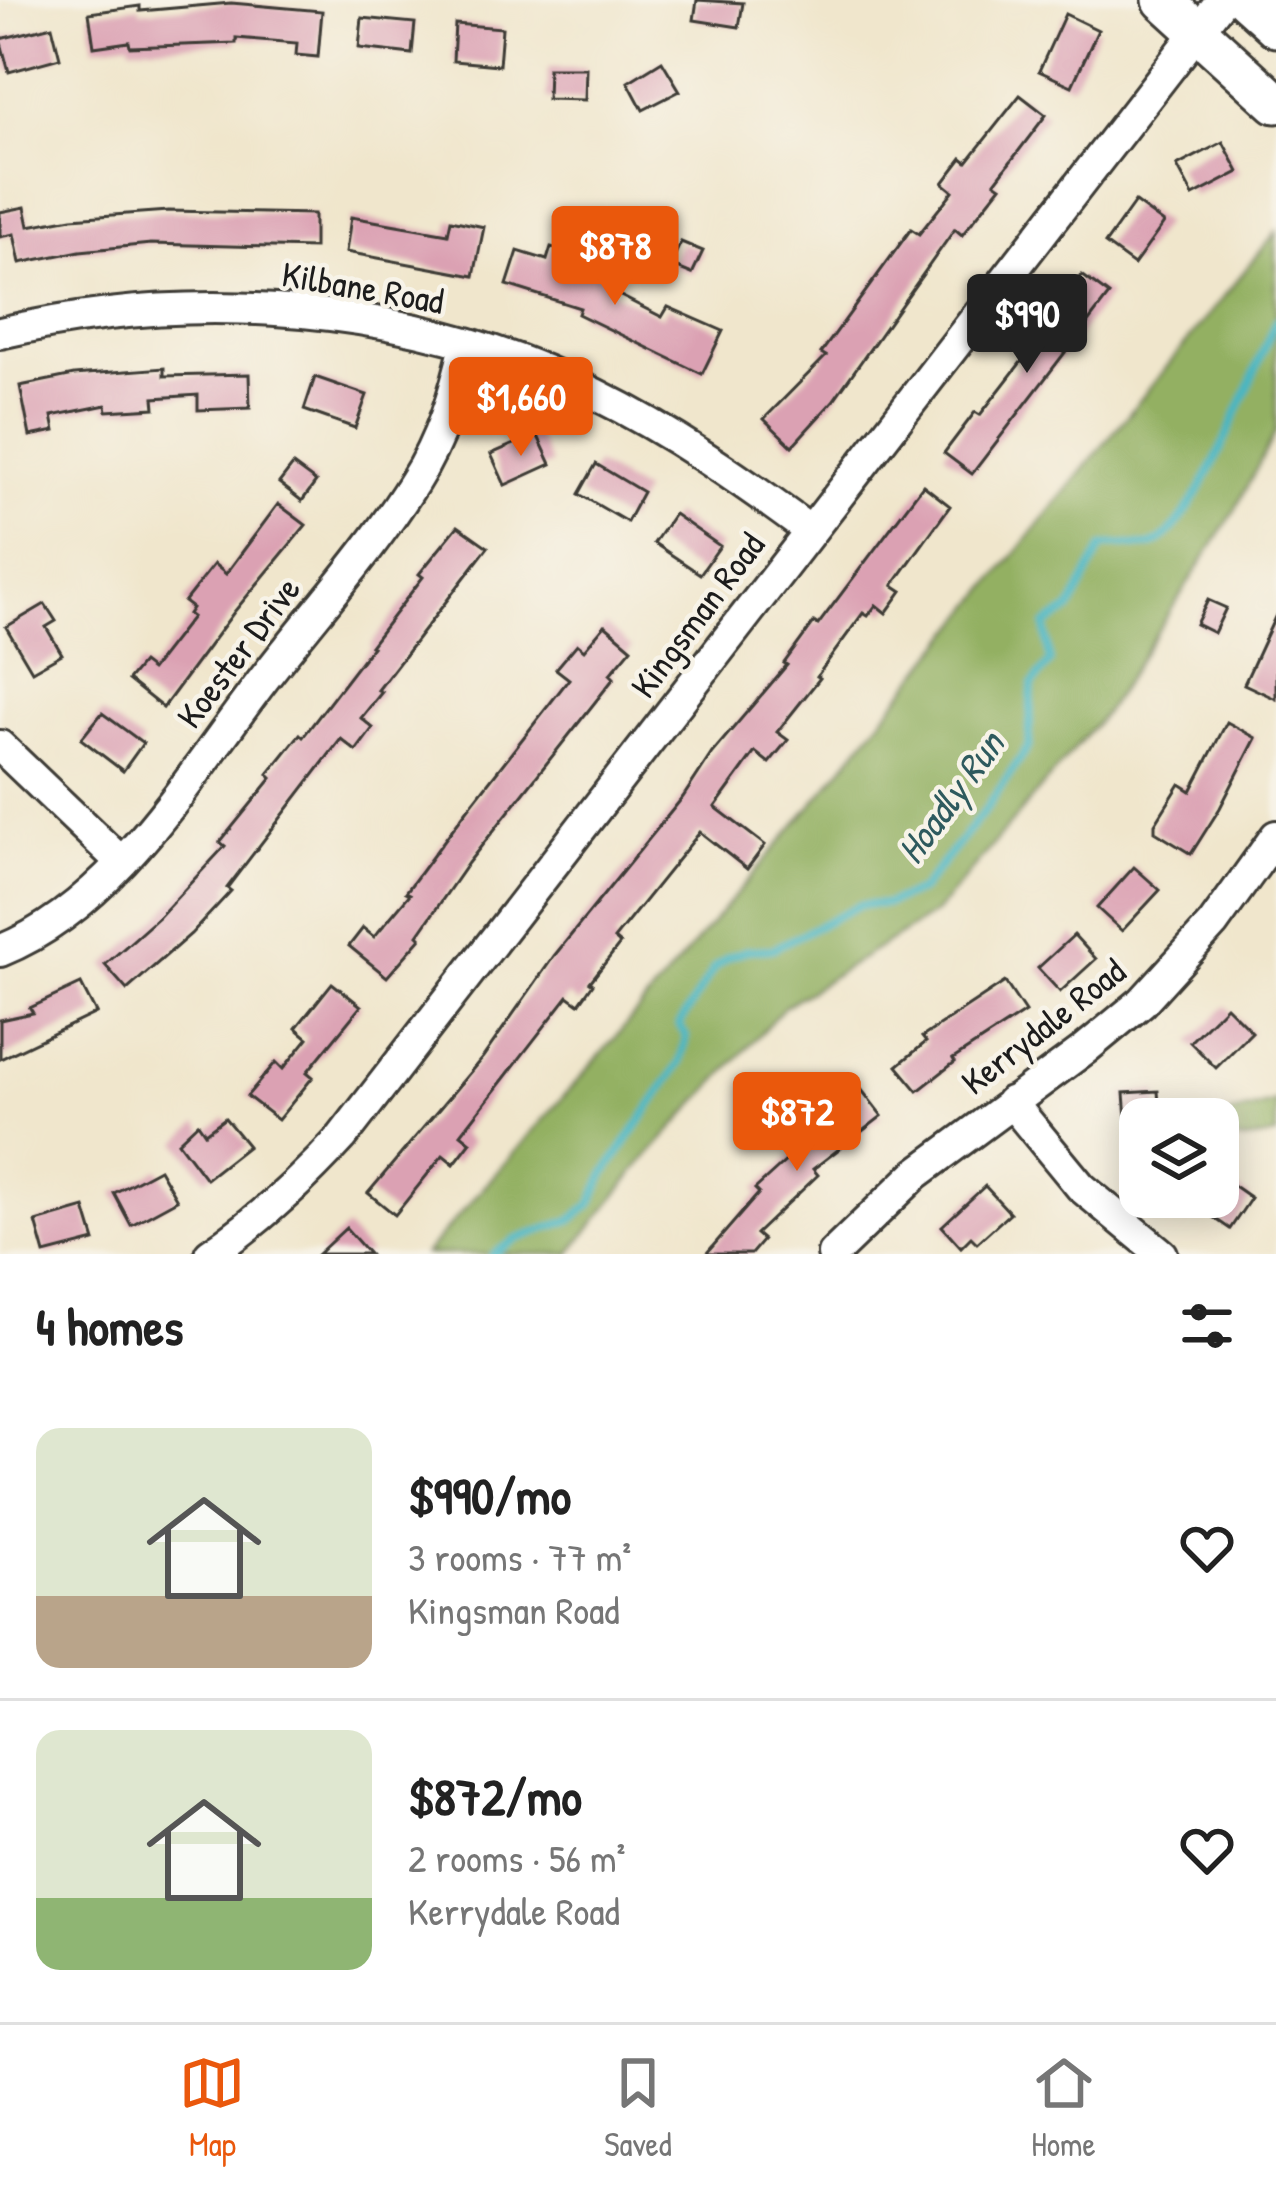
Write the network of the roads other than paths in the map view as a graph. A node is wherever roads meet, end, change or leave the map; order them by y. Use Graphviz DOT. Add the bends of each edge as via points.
graph roads {
  1 [pos="1163,0"];
  2 [pos="1222,0"];
  3 [pos="1246,0"];
  4 [pos="1276,27"];
  5 [pos="1197,31"];
  6 [pos="1276,103"];
  7 [pos="0,333"];
  8 [pos="466,345"];
  9 [pos="810,530"];
  10 [pos="0,746"];
  11 [pos="1276,836"];
  12 [pos="121,862"];
  13 [pos="0,951"];
  14 [pos="1011,1102"];
  15 [pos="210,1254"];
  16 [pos="833,1254"];
  17 [pos="1162,1254"];
  1 -- 5 [label="main road"];
  2 -- 5 [label="street, Kingsman Road"];
  3 -- 4 [label="main road"];
  5 -- 6 [label="main road"];
  5 -- 9 [label="street, Kingsman Road"];
  7 -- 8 [label="street, Kilbane Road" via="93,314 240,308"];
  8 -- 9 [label="street, Kilbane Road" via="591,391"];
  8 -- 12 [label="street, Koester Drive" via="415,482"];
  9 -- 15 [label="street, Kingsman Road" via="341,1138 303,1180"];
  10 -- 12 [label="street"];
  11 -- 14 [label="street, Kerrydale Road" via="1164,980"];
  12 -- 13 [label="street, Koester Drive" via="46,928"];
  14 -- 16 [label="street, Kerrydale Road" via="916,1174"];
  14 -- 17 [label="street" via="1081,1187"];
}
